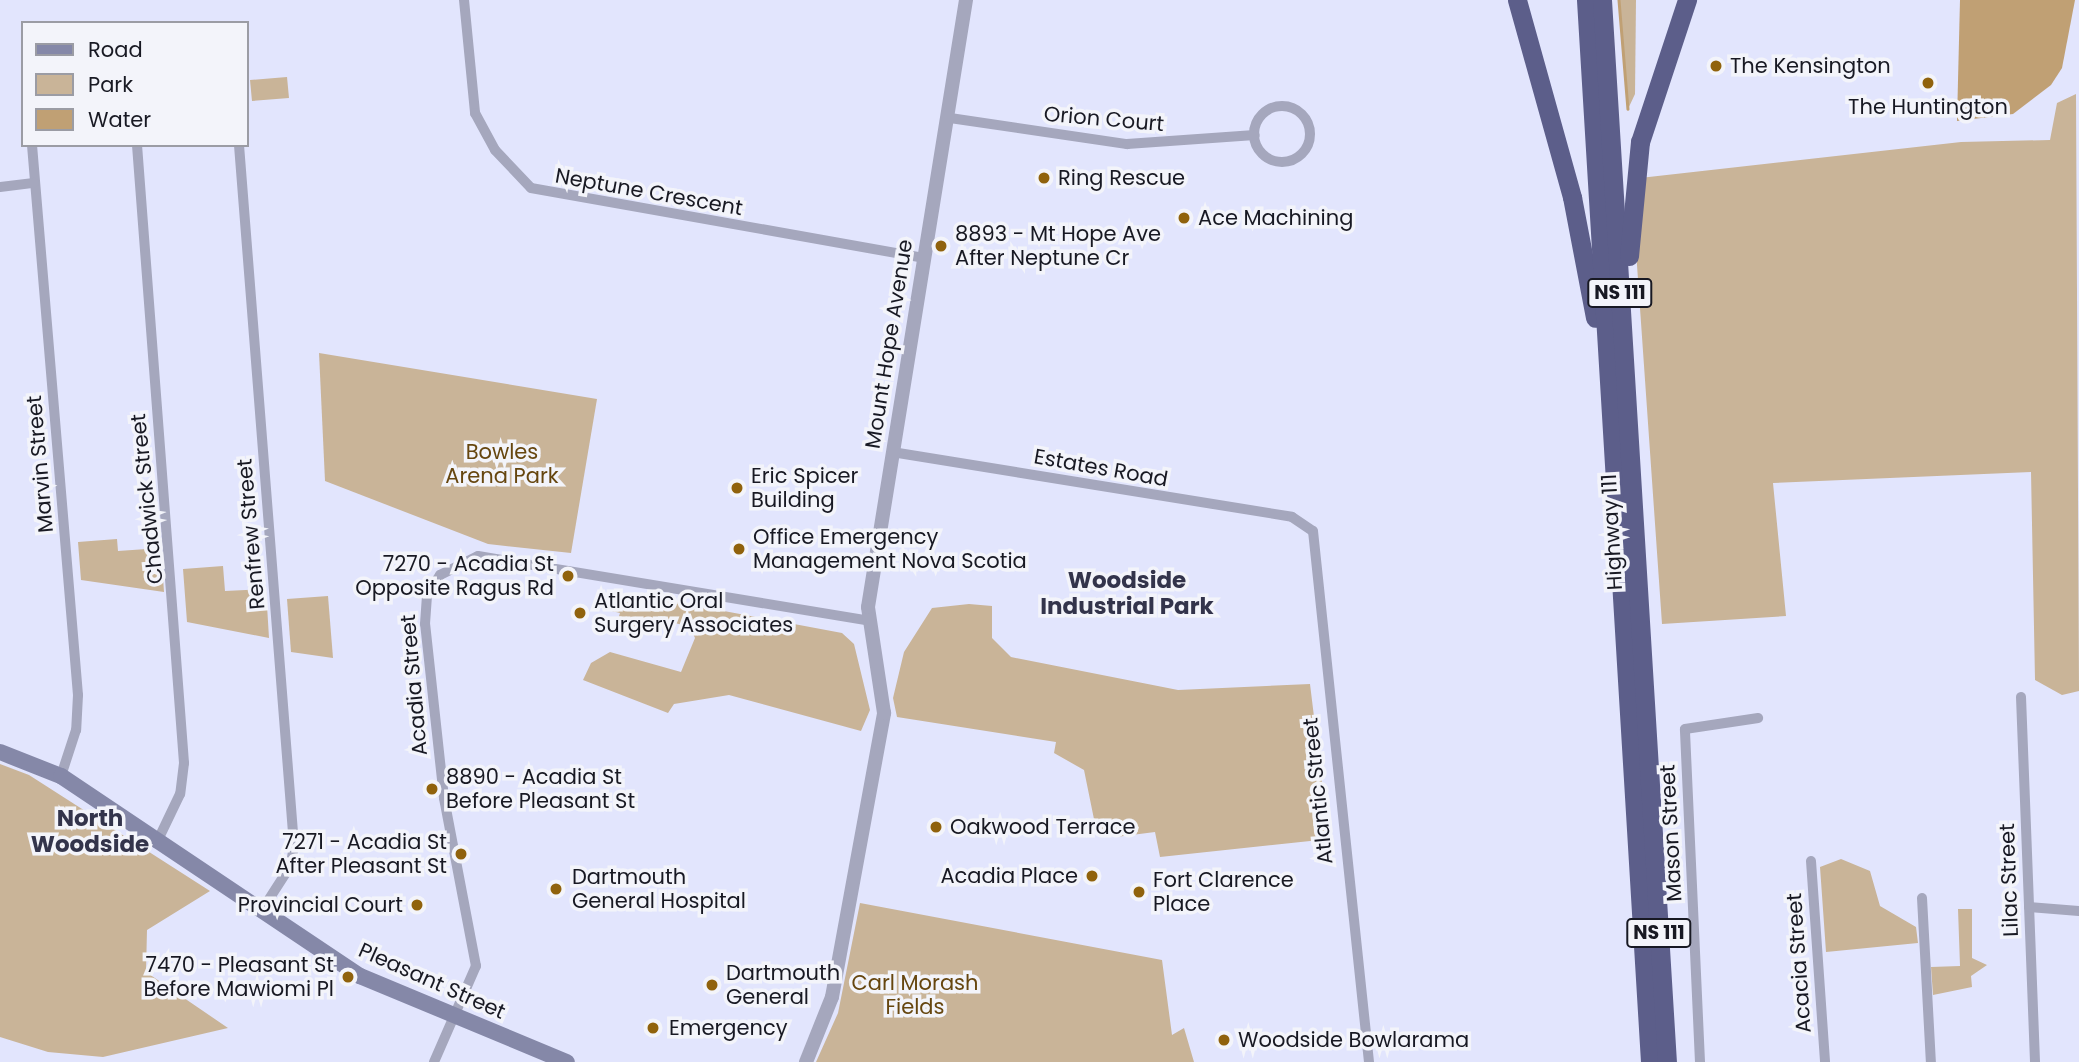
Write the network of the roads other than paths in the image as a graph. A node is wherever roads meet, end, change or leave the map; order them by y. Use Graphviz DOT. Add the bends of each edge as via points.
graph roads {
  1 [pos="464,0"];
  2 [pos="966,0"];
  3 [pos="1517,0"];
  4 [pos="1586,0"];
  5 [pos="1602,0"];
  6 [pos="1687,0"];
  7 [pos="950,118"];
  8 [pos="1255,135"];
  9 [pos="32,147"];
  10 [pos="137,147"];
  11 [pos="239,147"];
  12 [pos="34,183"];
  13 [pos="0,187"];
  14 [pos="925,258"];
  15 [pos="892,452"];
  16 [pos="1616,479"];
  17 [pos="1302,520"];
  18 [pos="1638,586"];
  19 [pos="869,621"];
  20 [pos="2021,697"];
  21 [pos="1758,718"];
  22 [pos="0,751"];
  23 [pos="61,776"];
  24 [pos="156,844"];
  25 [pos="1811,861"];
  26 [pos="1922,898"];
  27 [pos="2029,907"];
  28 [pos="262,910"];
  29 [pos="2079,911"];
  30 [pos="456,1017"];
  31 [pos="434,1062"];
  32 [pos="567,1062"];
  33 [pos="806,1062"];
  34 [pos="1369,1062"];
  35 [pos="1650,1062"];
  36 [pos="1667,1062"];
  37 [pos="1700,1062"];
  38 [pos="1825,1062"];
  39 [pos="1931,1062"];
  40 [pos="2035,1062"];
  1 -- 14 [label="street, Neptune Crescent" via="475,113 495,150 531,188 638,212"];
  2 -- 7 [label="street, Mount Hope Avenue"];
  3 -- 16 [label="highway" via="1582,237"];
  4 -- 16 [label="highway, Highway 111 / NS 111"];
  5 -- 18 [label="highway, Highway 111 / NS 111"];
  6 -- 18 [label="highway" via="1644,121 1631,208"];
  7 -- 8 [label="street, Orion Court" via="1127,144"];
  7 -- 14 [label="street, Mount Hope Avenue"];
  8 -- 8 [label="street" via="1268,158 1289,161 1305,149 1309,129 1299,112 1279,106 1260,118"];
  9 -- 12 [label="street, Marvin Street"];
  10 -- 24 [label="street, Chadwick Street" via="184,763 180,794"];
  11 -- 28 [label="street, Renfrew Street" via="294,855"];
  12 -- 13 [label="street"];
  12 -- 23 [label="street, Marvin Street" via="78,695 76,730"];
  14 -- 15 [label="street, Mount Hope Avenue"];
  15 -- 17 [label="street, Estates Road"];
  15 -- 19 [label="street, Mount Hope Avenue"];
  16 -- 35 [label="highway, Highway 111 / NS 111"];
  17 -- 34 [label="street, Atlantic Street" via="1317,544 1331,752"];
  18 -- 36 [label="highway, Highway 111 / NS 111"];
  19 -- 30 [label="street, Acadia Street" via="478,556 444,570 427,595 425,624 444,798 477,966"];
  19 -- 33 [label="street, Mount Hope Avenue" via="884,713 832,997"];
  20 -- 27 [label="street, Lilac Street"];
  21 -- 37 [label="street, Mason Street" via="1685,729"];
  22 -- 23 [label="main road, Pleasant Street"];
  23 -- 24 [label="main road, Pleasant Street"];
  24 -- 28 [label="main road, Pleasant Street"];
  25 -- 38 [label="street, Acacia Street"];
  26 -- 39 [label="street"];
  27 -- 29 [label="street"];
  27 -- 40 [label="street, Lilac Street"];
  28 -- 30 [label="main road, Pleasant Street" via="360,976"];
  30 -- 31 [label="street, Acadia Street"];
  30 -- 32 [label="main road, Pleasant Street"];
}
